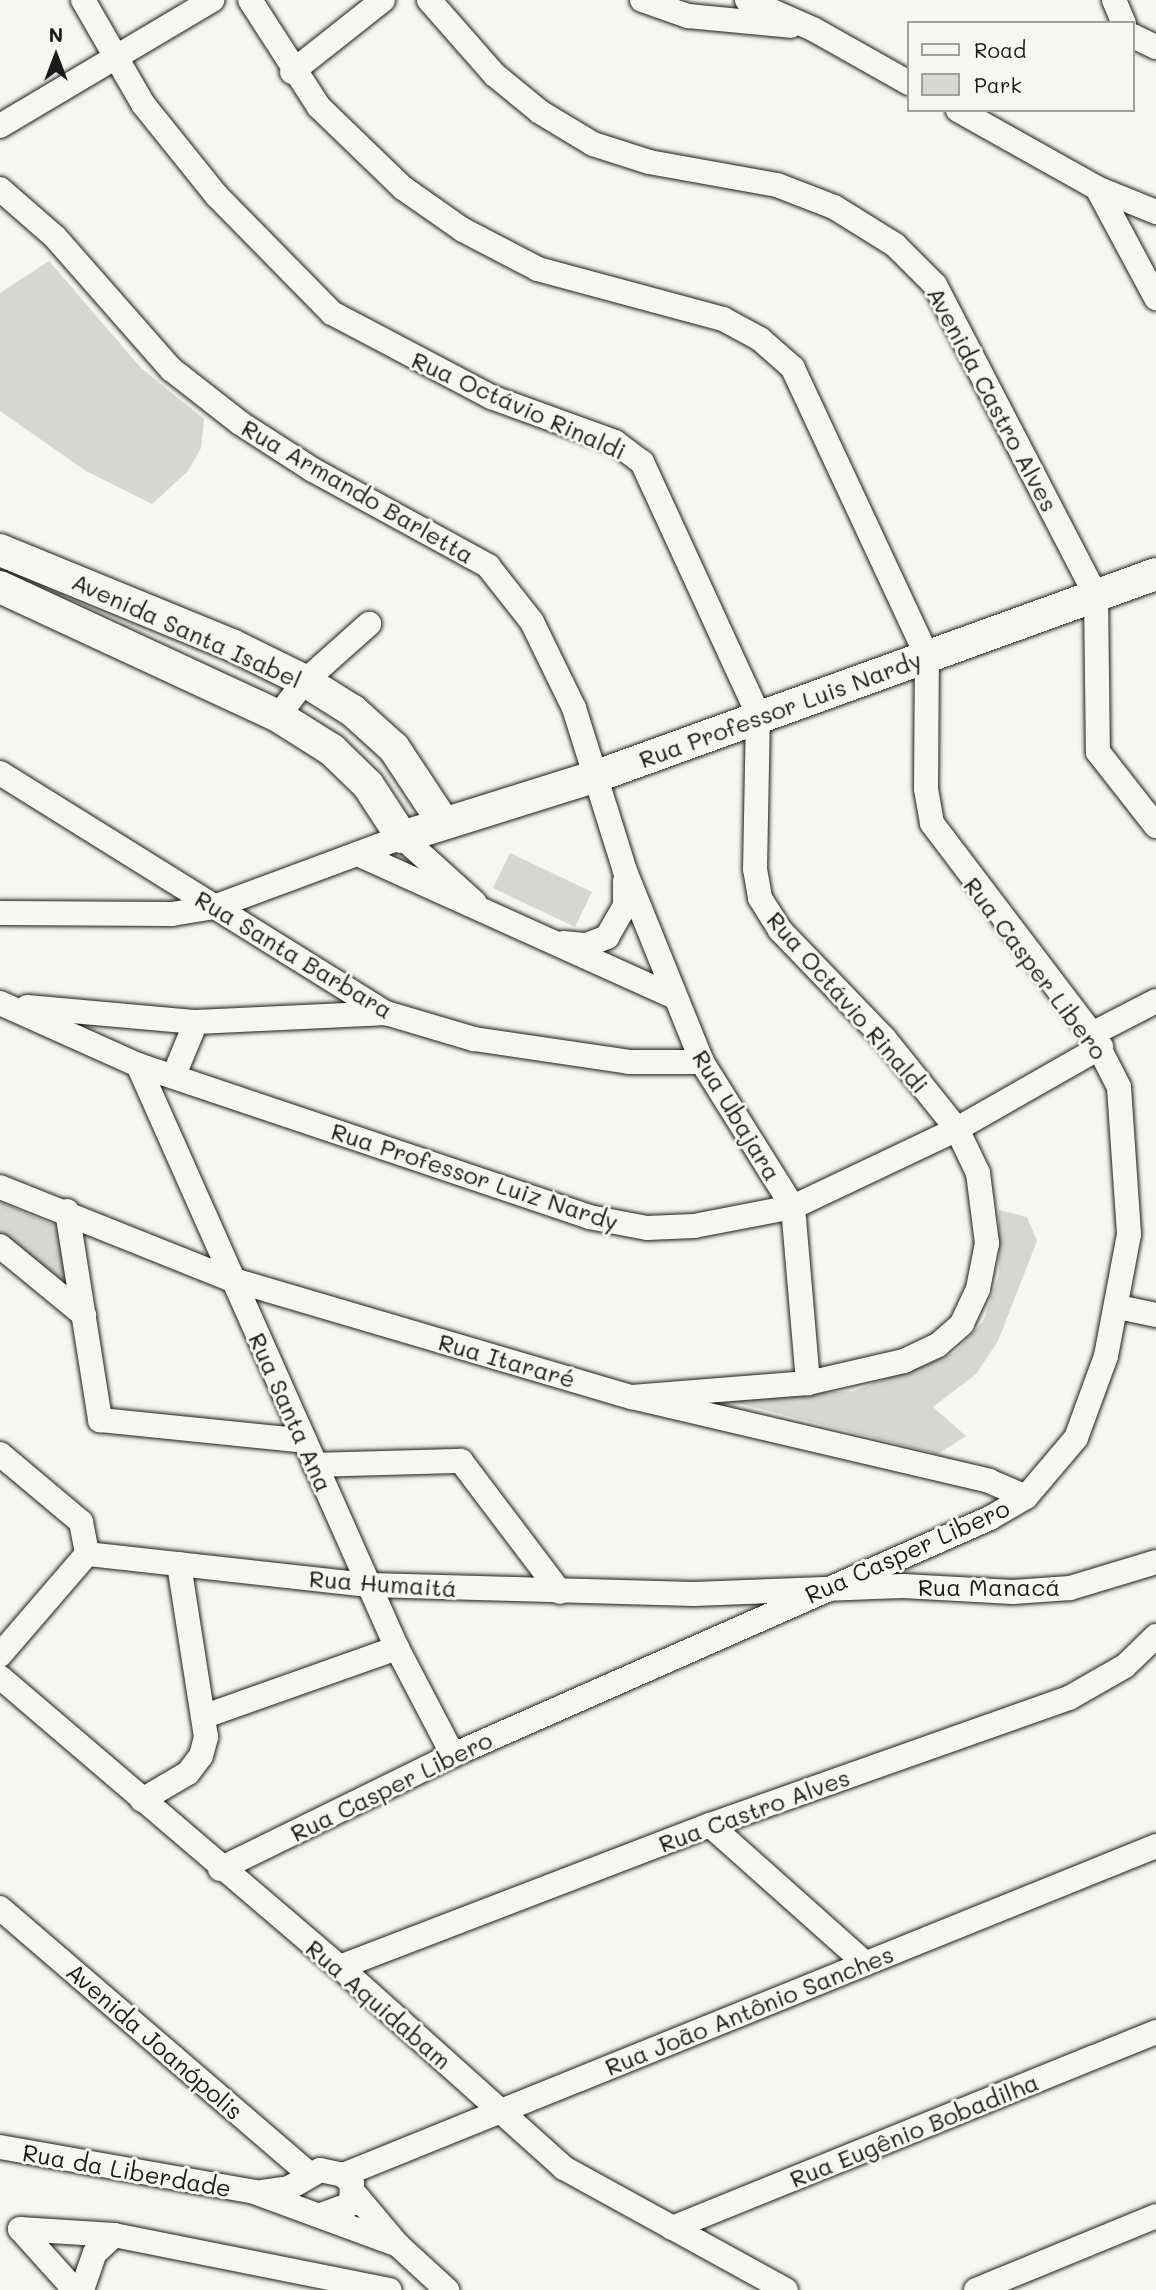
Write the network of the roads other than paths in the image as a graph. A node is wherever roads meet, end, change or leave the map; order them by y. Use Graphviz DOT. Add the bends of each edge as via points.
graph roads {
  1 [pos="83,0"];
  2 [pos="212,0"];
  3 [pos="250,0"];
  4 [pos="383,0"];
  5 [pos="429,0"];
  6 [pos="642,0"];
  7 [pos="747,0"];
  8 [pos="1114,0"];
  9 [pos="1123,21"];
  10 [pos="813,29"];
  11 [pos="1135,37"];
  12 [pos="1156,47"];
  13 [pos="112,57"];
  14 [pos="292,72"];
  15 [pos="908,82"];
  16 [pos="962,112"];
  17 [pos="0,126"];
  18 [pos="1097,188"];
  19 [pos="0,189"];
  20 [pos="1156,212"];
  21 [pos="1151,262"];
  22 [pos="1156,298"];
  23 [pos="0,550"];
  24 [pos="1156,574"];
  25 [pos="0,587"];
  26 [pos="1096,595"];
  27 [pos="369,624"];
  28 [pos="927,656"];
  29 [pos="305,681"];
  30 [pos="758,715"];
  31 [pos="278,716"];
  32 [pos="0,773"];
  33 [pos="597,776"];
  34 [pos="443,822"];
  35 [pos="1156,826"];
  36 [pos="402,837"];
  37 [pos="360,855"];
  38 [pos="625,871"];
  39 [pos="475,904"];
  40 [pos="214,907"];
  41 [pos="0,913"];
  42 [pos="559,942"];
  43 [pos="675,997"];
  44 [pos="1156,1001"];
  45 [pos="5,1004"];
  46 [pos="386,1013"];
  47 [pos="197,1022"];
  48 [pos="1096,1041"];
  49 [pos="702,1062"];
  50 [pos="138,1065"];
  51 [pos="174,1075"];
  52 [pos="957,1129"];
  53 [pos="0,1187"];
  54 [pos="793,1207"];
  55 [pos="67,1211"];
  56 [pos="0,1246"];
  57 [pos="230,1279"];
  58 [pos="1118,1307"];
  59 [pos="84,1315"];
  60 [pos="1156,1315"];
  61 [pos="808,1382"];
  62 [pos="632,1397"];
  63 [pos="305,1441"];
  64 [pos="0,1454"];
  65 [pos="315,1465"];
  66 [pos="1026,1497"];
  67 [pos="87,1554"];
  68 [pos="1156,1562"];
  69 [pos="179,1563"];
  70 [pos="370,1585"];
  71 [pos="818,1591"];
  72 [pos="560,1592"];
  73 [pos="1156,1636"];
  74 [pos="397,1648"];
  75 [pos="0,1655"];
  76 [pos="0,1677"];
  77 [pos="205,1716"];
  78 [pos="453,1755"];
  79 [pos="142,1800"];
  80 [pos="710,1825"];
  81 [pos="1156,1846"];
  82 [pos="220,1869"];
  83 [pos="0,1908"];
  84 [pos="865,1963"];
  85 [pos="340,1967"];
  86 [pos="1156,2032"];
  87 [pos="500,2111"];
  88 [pos="0,2147"];
  89 [pos="306,2177"];
  90 [pos="349,2184"];
  91 [pos="254,2192"];
  92 [pos="315,2212"];
  93 [pos="1156,2216"];
  94 [pos="672,2228"];
  95 [pos="114,2235"];
  96 [pos="398,2245"];
  97 [pos="75,2290"];
  98 [pos="82,2290"];
  99 [pos="390,2290"];
  100 [pos="447,2290"];
  101 [pos="786,2290"];
  102 [pos="976,2290"];
  1 -- 13 [label="street, Rua Octávio Rinaldi"];
  2 -- 13 [label="street"];
  3 -- 14 [label="street, Rua Casper Libero"];
  4 -- 14 [label="street"];
  5 -- 26 [label="street, Avenida Castro Alves" via="495,75 540,112 593,144 649,162 777,185 834,208 895,245 935,285"];
  6 -- 10 [label="street" via="688,16"];
  7 -- 10 [label="street"];
  8 -- 9 [label="street"];
  10 -- 15 [label="street"];
  11 -- 12 [label="street"];
  13 -- 17 [label="street"];
  13 -- 30 [label="street, Rua Octávio Rinaldi" via="217,197 332,313 479,391 615,442 642,462"];
  14 -- 28 [label="street, Rua Casper Libero" via="319,107 403,188 463,230 538,269 723,319 760,339 793,368"];
  16 -- 18 [label="street"];
  18 -- 20 [label="street"];
  18 -- 21 [label="street"];
  19 -- 33 [label="street, Rua Armando Barletta" via="55,237 171,369 240,423 488,566 533,622 574,708"];
  21 -- 22 [label="street"];
  23 -- 29 [label="main road, Avenida Santa Isabel"];
  24 -- 26 [label="main road, Rua Professor Luis Nardy"];
  25 -- 31 [label="main road, Avenida Santa Isabel"];
  26 -- 28 [label="main road, Rua Professor Luis Nardy"];
  26 -- 35 [label="street" via="1098,752"];
  27 -- 29 [label="street"];
  28 -- 30 [label="main road, Rua Professor Luis Nardy"];
  28 -- 48 [label="street, Rua Casper Libero" via="926,789 932,823"];
  29 -- 31 [label="street"];
  29 -- 34 [label="main road, Avenida Santa Isabel" via="353,711 394,748"];
  30 -- 33 [label="main road, Rua Professor Luis Nardy"];
  30 -- 52 [label="street, Rua Octávio Rinaldi" via="755,869 768,915 884,1038"];
  31 -- 36 [label="main road, Avenida Santa Isabel" via="341,758 368,785"];
  32 -- 40 [label="street, Rua Santa Barbara"];
  33 -- 34 [label="main road, Rua Professor Luis Nardy"];
  33 -- 38 [label="street, Rua Ubajara"];
  34 -- 36 [label="main road, Rua Professor Luis Nardy"];
  36 -- 37 [label="street"];
  36 -- 39 [label="street"];
  37 -- 39 [label="street"];
  37 -- 40 [label="street"];
  38 -- 42 [label="street" via="625,906 607,937 587,945"];
  38 -- 43 [label="street, Rua Ubajara"];
  39 -- 42 [label="street"];
  40 -- 41 [label="street" via="172,914"];
  40 -- 46 [label="street, Rua Santa Barbara"];
  42 -- 43 [label="street"];
  43 -- 49 [label="street, Rua Ubajara"];
  44 -- 48 [label="street, Rua Professor Luiz Nardy"];
  45 -- 47 [label="street"];
  45 -- 50 [label="street, Rua Professor Luiz Nardy"];
  46 -- 47 [label="street"];
  46 -- 49 [label="street, Rua Santa Barbara" via="487,1041 629,1062"];
  47 -- 51 [label="street"];
  48 -- 52 [label="street, Rua Professor Luiz Nardy"];
  48 -- 58 [label="street, Rua Casper Libero" via="1119,1087 1126,1138 1129,1234"];
  49 -- 54 [label="street, Rua Ubajara"];
  50 -- 51 [label="street, Rua Professor Luiz Nardy"];
  50 -- 57 [label="street, Rua Santa Ana"];
  51 -- 54 [label="street, Rua Professor Luiz Nardy" via="589,1217 647,1228 682,1227"];
  52 -- 54 [label="street, Rua Professor Luiz Nardy"];
  52 -- 61 [label="street, Rua Octávio Rinaldi" via="986,1206 987,1243 978,1289 961,1324 938,1345 904,1361"];
  53 -- 55 [label="street, Rua Itararé"];
  54 -- 61 [label="street, Rua Ubajara"];
  55 -- 57 [label="street, Rua Itararé"];
  55 -- 59 [label="street"];
  56 -- 59 [label="street"];
  57 -- 62 [label="street, Rua Itararé"];
  57 -- 63 [label="street, Rua Santa Ana"];
  58 -- 60 [label="street"];
  58 -- 66 [label="street, Rua Casper Libero" via="1106,1356 1076,1438"];
  59 -- 63 [label="street" via="98,1416 104,1423"];
  61 -- 62 [label="street, Rua Octávio Rinaldi"];
  62 -- 66 [label="street, Rua Itararé" via="989,1481"];
  63 -- 65 [label="street, Rua Santa Ana"];
  64 -- 67 [label="street" via="80,1522"];
  65 -- 70 [label="street, Rua Santa Ana"];
  65 -- 72 [label="street" via="461,1461"];
  66 -- 71 [label="street, Rua Casper Libero" via="990,1518"];
  67 -- 69 [label="street, Rua Humaitá"];
  67 -- 75 [label="street"];
  68 -- 71 [label="street, Rua Manacá" via="1070,1588 1013,1592 903,1586"];
  69 -- 70 [label="street, Rua Humaitá"];
  69 -- 77 [label="street"];
  70 -- 72 [label="street, Rua Humaitá"];
  70 -- 74 [label="street, Rua Santa Ana"];
  71 -- 72 [label="street, Rua Humaitá"];
  71 -- 78 [label="street, Rua Casper Libero"];
  73 -- 80 [label="street, Rua Castro Alves" via="1125,1666 1069,1698"];
  74 -- 77 [label="street"];
  74 -- 78 [label="street, Rua Santa Ana"];
  76 -- 79 [label="street, Rua Aquidabam"];
  77 -- 79 [label="street" via="201,1756 188,1773"];
  78 -- 82 [label="street, Rua Casper Libero"];
  79 -- 82 [label="street, Rua Aquidabam"];
  80 -- 84 [label="street"];
  80 -- 85 [label="street, Rua Castro Alves"];
  81 -- 84 [label="street, Rua João Antônio Sanches"];
  82 -- 85 [label="street, Rua Aquidabam"];
  83 -- 89 [label="street, Avenida Joanópolis"];
  84 -- 87 [label="street, Rua João Antônio Sanches"];
  85 -- 87 [label="street, Rua Aquidabam"];
  86 -- 94 [label="street, Rua Eugênio Bobadilha"];
  87 -- 90 [label="street, Rua João Antônio Sanches"];
  87 -- 94 [label="street, Rua Aquidabam" via="564,2168"];
  88 -- 91 [label="street, Rua da Liberdade"];
  89 -- 90 [label="street"];
  89 -- 91 [label="street" via="289,2189"];
  89 -- 92 [label="street" via="299,2199"];
  90 -- 92 [label="street" via="344,2210"];
  90 -- 96 [label="street"];
  91 -- 92 [label="street"];
  92 -- 96 [label="street"];
  93 -- 102 [label="street"];
  94 -- 101 [label="street, Rua Aquidabam"];
  95 -- 97 [label="street" via="20,2229"];
  95 -- 98 [label="street" via="95,2253"];
  95 -- 99 [label="street"];
  96 -- 100 [label="street"];
}
